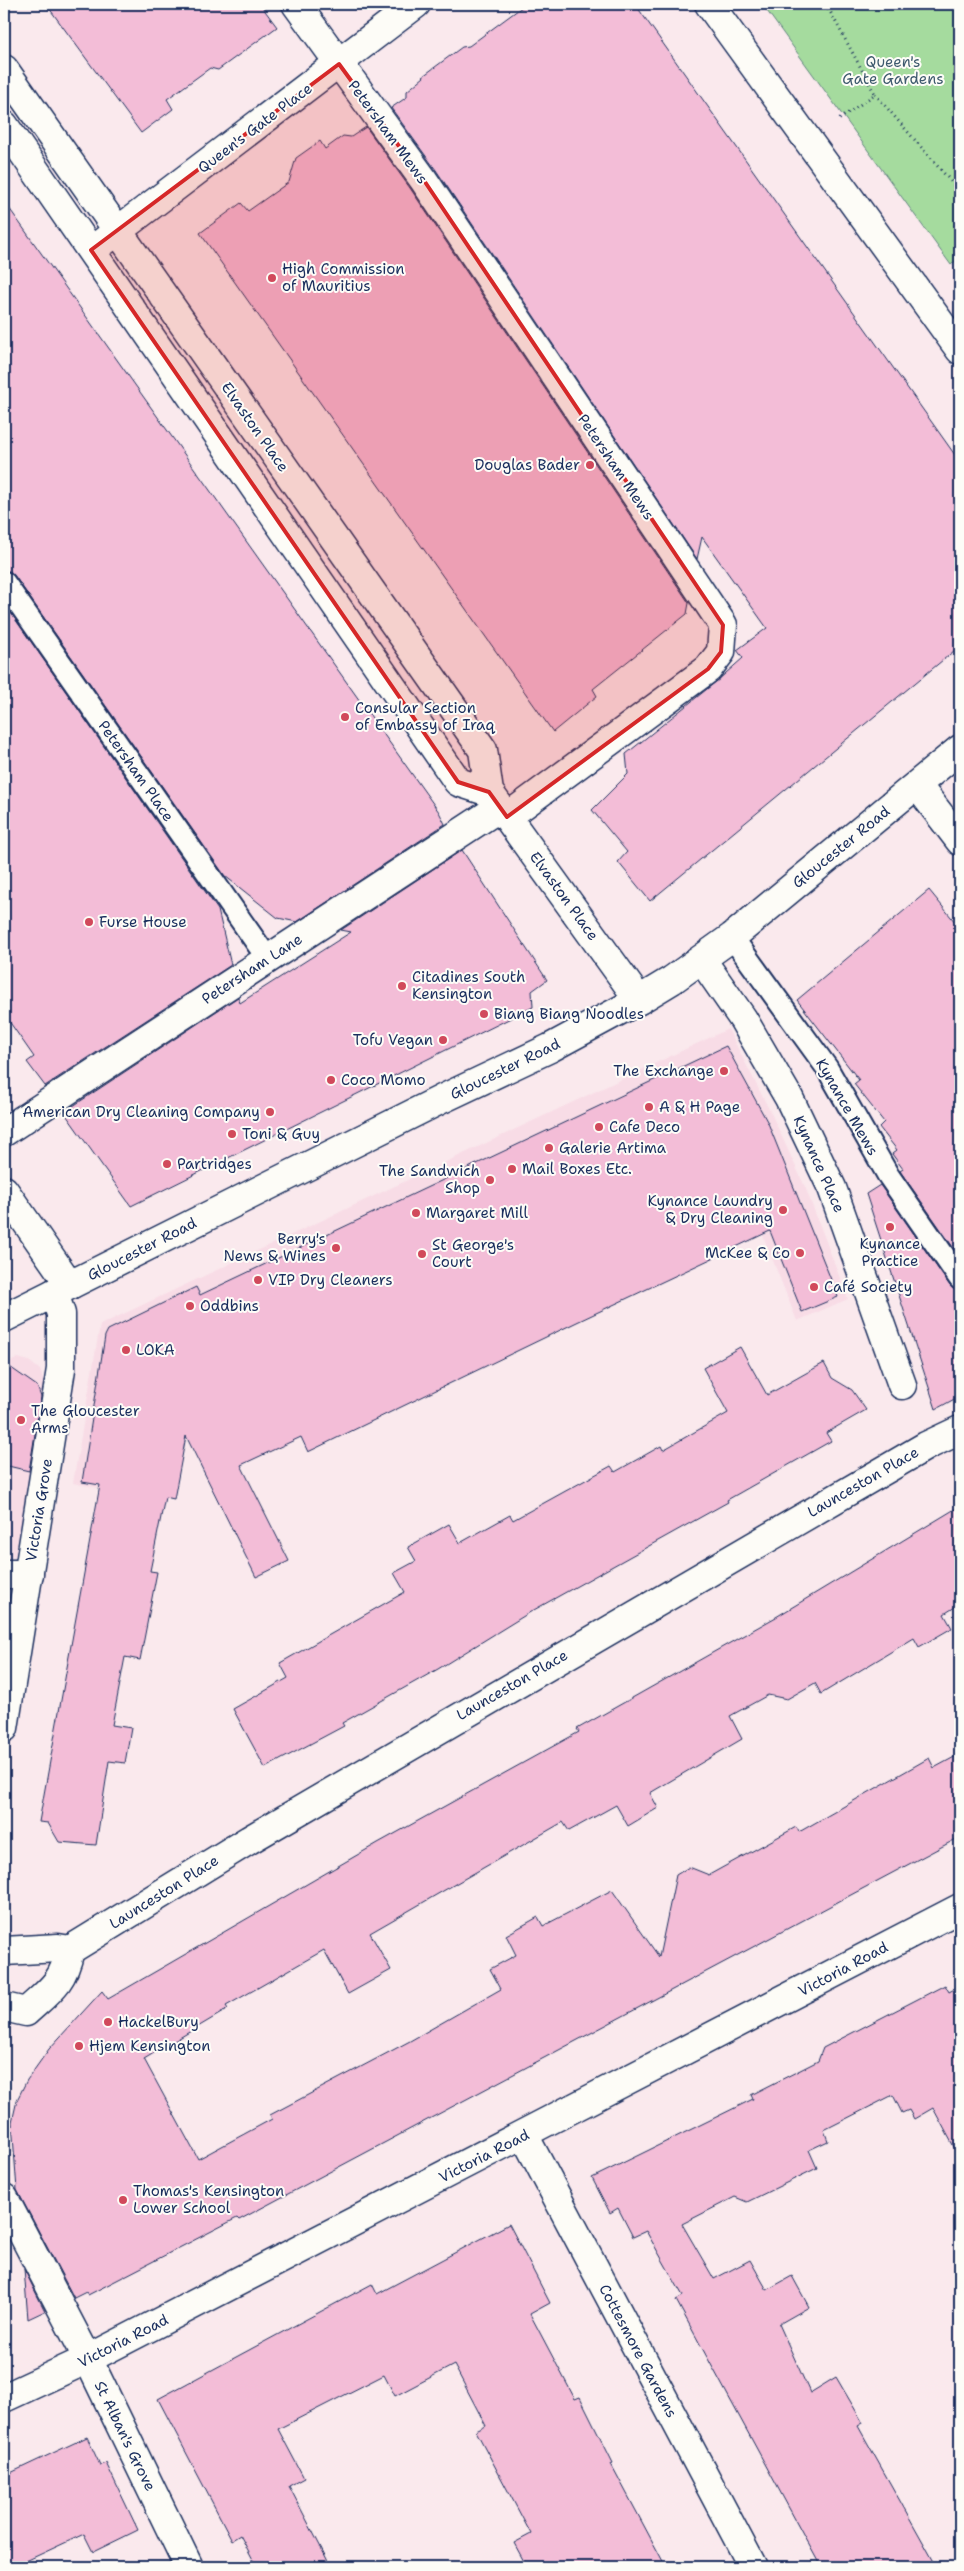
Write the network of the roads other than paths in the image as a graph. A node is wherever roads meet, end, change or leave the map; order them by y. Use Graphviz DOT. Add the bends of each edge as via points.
graph roads {
  1 [pos="296,4"];
  2 [pos="416,4"];
  3 [pos="709,4"];
  4 [pos="340,64"];
  5 [pos="4,69"];
  6 [pos="4,125"];
  7 [pos="117,231"];
  8 [pos="91,250"];
  9 [pos="960,350"];
  10 [pos="4,582"];
  11 [pos="960,749"];
  12 [pos="917,785"];
  13 [pos="499,805"];
  14 [pos="960,841"];
  15 [pos="732,937"];
  16 [pos="268,959"];
  17 [pos="702,960"];
  18 [pos="639,1000"];
  19 [pos="4,1132"];
  20 [pos="4,1190"];
  21 [pos="960,1278"];
  22 [pos="62,1289"];
  23 [pos="4,1318"];
  24 [pos="902,1385"];
  25 [pos="960,1430"];
  26 [pos="16,1574"];
  27 [pos="4,1728"];
  28 [pos="960,1908"];
  29 [pos="4,1950"];
  30 [pos="70,1950"];
  31 [pos="4,2007"];
  32 [pos="524,2136"];
  33 [pos="4,2198"];
  34 [pos="88,2359"];
  35 [pos="4,2398"];
  36 [pos="189,2567"];
  37 [pos="753,2567"];
  1 -- 4 [label="street, Petersham Mews"];
  2 -- 4 [label="street, Queen's Gate Place"];
  3 -- 9 [label="street"];
  4 -- 7 [label="street, Queen's Gate Place"];
  4 -- 13 [label="street, Petersham Mews" via="423,179 723,625 721,652 708,669"];
  5 -- 7 [label="street, Elvaston Place"];
  6 -- 8 [label="street"];
  7 -- 8 [label="street, Queen's Gate Place"];
  7 -- 13 [label="street, Elvaston Place" via="483,750"];
  8 -- 13 [label="street" via="458,782"];
  10 -- 16 [label="lane, Petersham Place"];
  11 -- 12 [label="street, Gloucester Road"];
  12 -- 14 [label="street"];
  12 -- 15 [label="street, Gloucester Road"];
  13 -- 16 [label="street, Petersham Lane"];
  13 -- 18 [label="street, Elvaston Place"];
  15 -- 17 [label="street, Gloucester Road"];
  15 -- 21 [label="lane, Kynance Mews" via="827,1068 888,1176"];
  16 -- 19 [label="street, Petersham Lane"];
  17 -- 18 [label="street, Gloucester Road"];
  17 -- 24 [label="street, Kynance Place" via="743,1019 789,1098 832,1188"];
  18 -- 22 [label="street, Gloucester Road" via="550,1048"];
  20 -- 22 [label="street, Victoria Grove"];
  22 -- 23 [label="street, Gloucester Road"];
  22 -- 26 [label="street, Victoria Grove" via="61,1368"];
  25 -- 30 [label="street, Launceston Place" via="926,1446 631,1615 249,1840"];
  26 -- 27 [label="street, Victoria Grove" via="11,1674"];
  28 -- 32 [label="street, Victoria Road"];
  29 -- 30 [label="street"];
  30 -- 31 [label="street" via="66,1970 58,1982 26,2012"];
  32 -- 34 [label="street, Victoria Road"];
  32 -- 37 [label="street, Cottesmore Gardens"];
  33 -- 34 [label="street, St Alban's Grove"];
  34 -- 35 [label="street, Victoria Road"];
  34 -- 36 [label="street, St Alban's Grove"];
}
